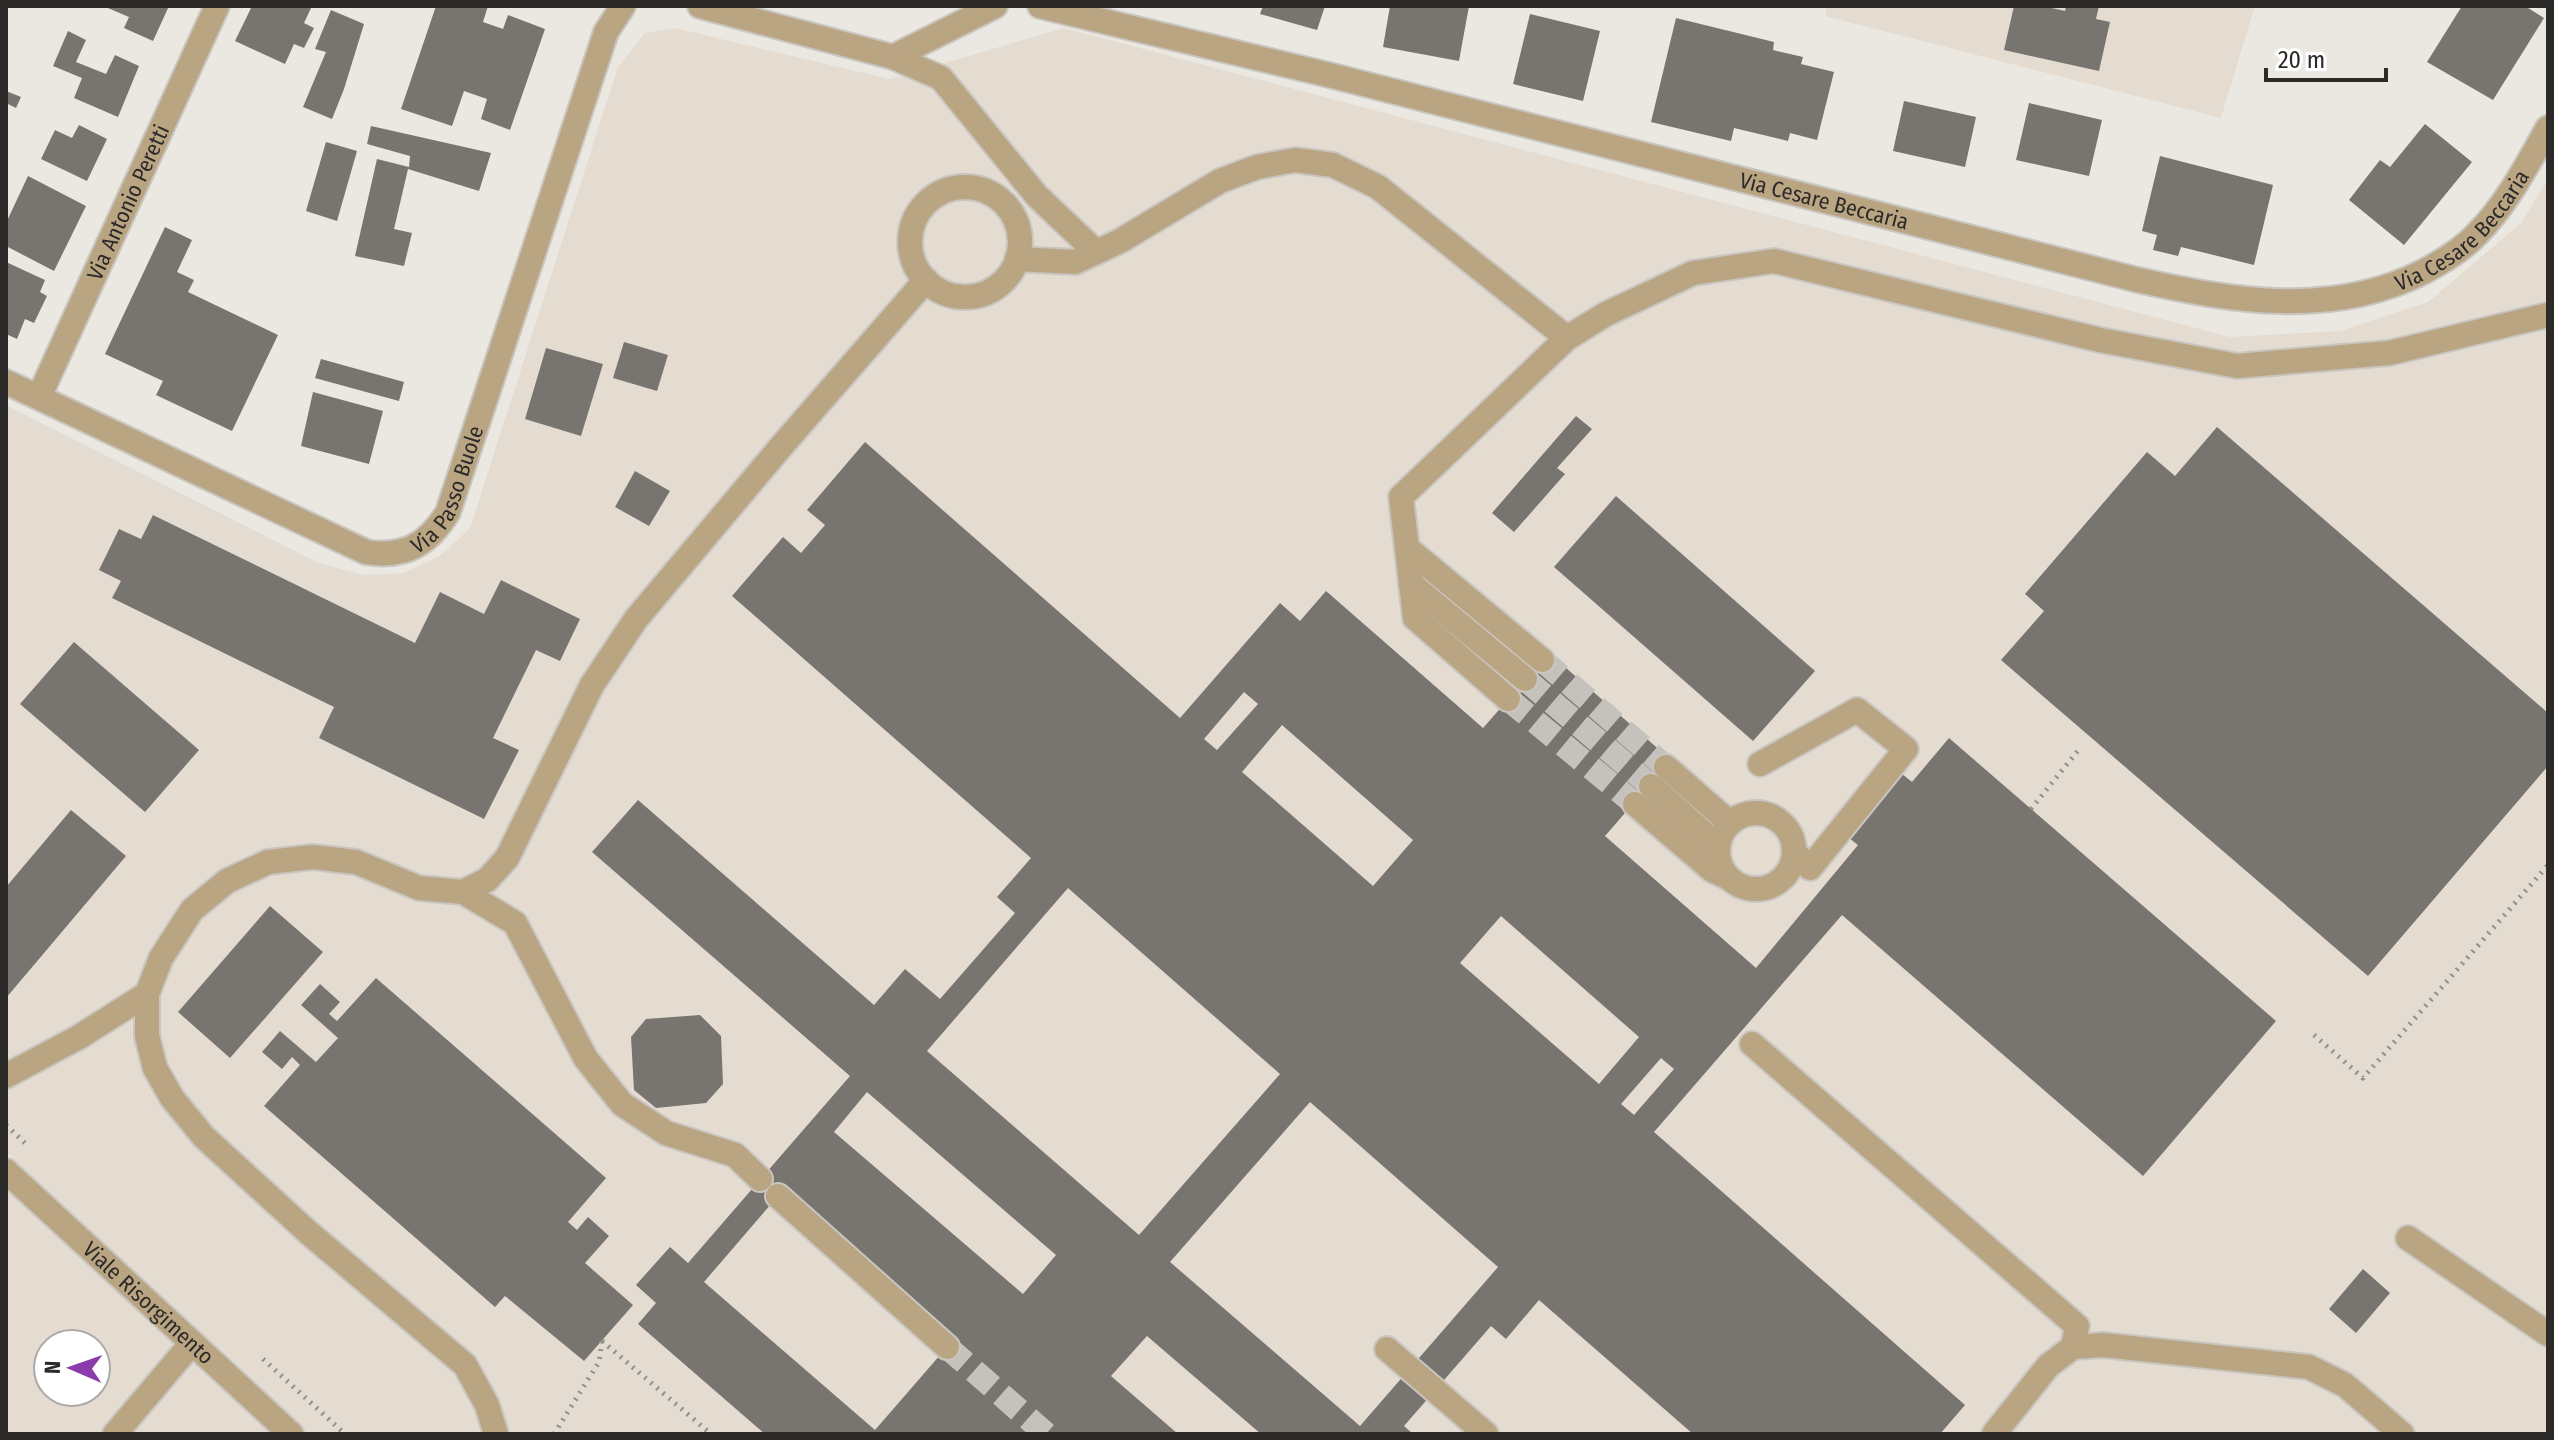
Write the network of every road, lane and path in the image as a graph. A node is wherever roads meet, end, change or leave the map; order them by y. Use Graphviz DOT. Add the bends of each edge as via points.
graph roads {
  1 [pos="217,6"];
  2 [pos="623,6"];
  3 [pos="700,6"];
  4 [pos="995,6"];
  5 [pos="1040,6"];
  6 [pos="893,57"];
  7 [pos="2548,128"];
  8 [pos="1096,252"];
  9 [pos="1017,259"];
  10 [pos="926,280"];
  11 [pos="2548,315"];
  12 [pos="1567,338"];
  13 [pos="6,382"];
  14 [pos="39,397"];
  15 [pos="1407,548"];
  16 [pos="1411,584"];
  17 [pos="1542,660"];
  18 [pos="1525,679"];
  19 [pos="1508,699"];
  20 [pos="2080,748"];
  21 [pos="1760,764"];
  22 [pos="1651,786"];
  23 [pos="2031,809"];
  24 [pos="1730,823"];
  25 [pos="1718,846"];
  26 [pos="1794,852"];
  27 [pos="2548,865"];
  28 [pos="1729,878"];
  29 [pos="463,892"];
  30 [pos="147,994"];
  31 [pos="2314,1035"];
  32 [pos="1752,1044"];
  33 [pos="6,1076"];
  34 [pos="6,1171"];
  35 [pos="760,1179"];
  36 [pos="778,1196"];
  37 [pos="2408,1238"];
  38 [pos="2548,1334"];
  39 [pos="192,1343"];
  40 [pos="947,1347"];
  41 [pos="2073,1347"];
  42 [pos="1387,1349"];
  43 [pos="115,1434"];
  44 [pos="291,1434"];
  45 [pos="496,1434"];
  46 [pos="554,1434"];
  47 [pos="711,1434"];
  48 [pos="1486,1434"];
  49 [pos="1994,1434"];
  50 [pos="2402,1434"];
  1 -- 14 [label="street, Via Antonio Peretti"];
  2 -- 14 [label="street, Via Passo Buole" via="606,32 448,512 419,544 391,554 366,552"];
  3 -- 6 [label="street"];
  4 -- 6 [label="street"];
  5 -- 7 [label="street, Via Cesare Beccaria" via="2138,280 2230,298 2329,301 2378,291 2431,268 2488,223"];
  6 -- 8 [label="street" via="941,78 1037,196"];
  8 -- 9 [label="street" via="1075,262"];
  8 -- 12 [label="street" via="1220,181 1257,167 1295,160 1333,165 1378,187"];
  9 -- 10 [label="street" via="999,285 969,297 946,293"];
  9 -- 10 [label="street" via="1017,223 1007,206 976,187 957,187 941,192 916,216 911,250"];
  10 -- 29 [label="street" via="636,619 592,685 507,858 487,880"];
  11 -- 12 [label="street" via="2389,353 2237,366 2100,340 1774,261 1693,273"];
  12 -- 15 [label="street" via="1401,497"];
  13 -- 14 [label="street, Via Passo Buole"];
  15 -- 16 [label="street"];
  15 -- 17 [label="street"];
  16 -- 18 [label="street"];
  16 -- 19 [label="street" via="1415,618"];
  20 -- 23 [label="path"];
  21 -- 26 [label="street" via="1857,710 1906,749 1810,868"];
  22 -- 24 [label="street"];
  22 -- 25 [label="street"];
  22 -- 28 [label="street" via="1712,870"];
  24 -- 25 [label="street"];
  24 -- 26 [label="street" via="1753,813 1777,819 1793,839"];
  25 -- 28 [label="street"];
  26 -- 28 [label="street" via="1786,875 1765,889 1739,886"];
  27 -- 31 [label="path" via="2363,1078"];
  29 -- 30 [label="street" via="419,888 356,862 313,857 268,862 227,881 192,910 161,958"];
  29 -- 35 [label="street" via="515,923 586,1059 622,1104 666,1133 735,1155"];
  30 -- 33 [label="street"];
  30 -- 45 [label="street" via="147,1036 155,1068 172,1098 204,1137 309,1233 465,1365"];
  32 -- 41 [label="street" via="2077,1326"];
  34 -- 39 [label="street, Viale Risorgimento"];
  36 -- 40 [label="street"];
  37 -- 38 [label="street"];
  39 -- 43 [label="street"];
  39 -- 44 [label="street, Viale Risorgimento"];
  41 -- 49 [label="street" via="2048,1366"];
  41 -- 50 [label="street" via="2103,1345 2309,1367 2345,1385"];
  42 -- 48 [label="street"];
  46 -- 47 [label="path" via="599,1362 602,1341"];
}
